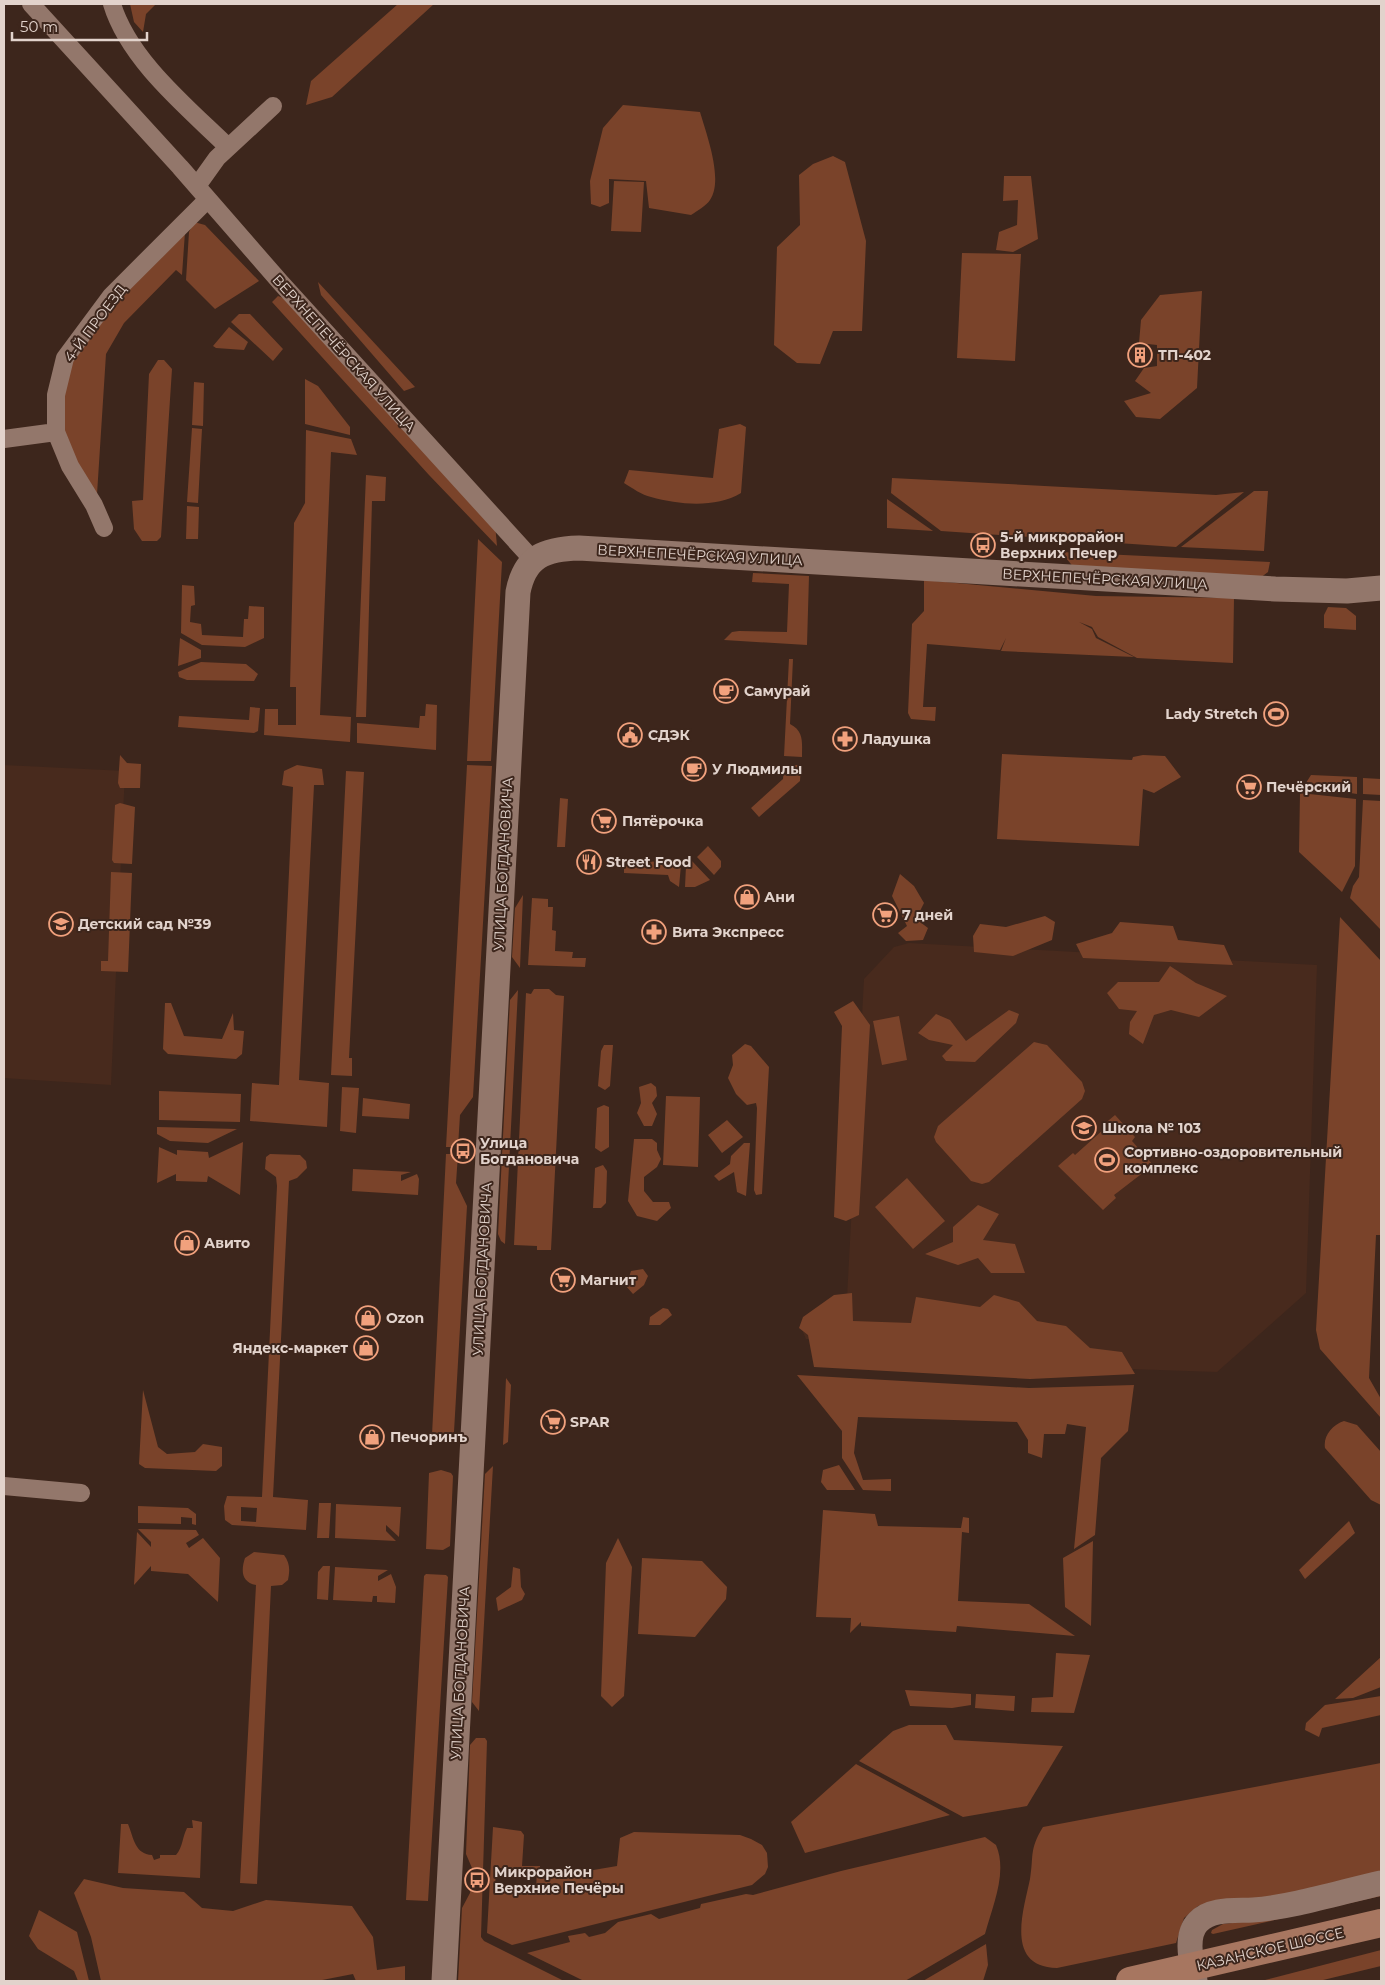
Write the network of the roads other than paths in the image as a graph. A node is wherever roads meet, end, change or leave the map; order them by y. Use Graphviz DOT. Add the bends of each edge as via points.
graph roads {
  1 [pos="31,4"];
  2 [pos="112,4"];
  3 [pos="273,106"];
  4 [pos="228,147"];
  5 [pos="202,193"];
  6 [pos="56,432"];
  7 [pos="4,439"];
  8 [pos="104,528"];
  9 [pos="532,560"];
  10 [pos="1376,589"];
  11 [pos="4,1486"];
  12 [pos="81,1493"];
  13 [pos="1381,1883"];
  14 [pos="1381,1923"];
  15 [pos="1194,1974"];
  16 [pos="444,1981"];
  17 [pos="1130,1981"];
  1 -- 5 [label="street"];
  2 -- 4 [label="street" via="116,17 151,71"];
  3 -- 4 [label="street, 4-Й ПРОЕЗД"];
  4 -- 5 [label="street, 4-Й ПРОЕЗД" via="217,158"];
  5 -- 6 [label="street, 4-Й ПРОЕЗД" via="111,296 65,358 56,395"];
  5 -- 9 [label="street, ВЕРХНЕПЕЧЁРСКАЯ УЛИЦА"];
  6 -- 7 [label="street"];
  6 -- 8 [label="street, 4-Й ПРОЕЗД" via="70,466"];
  9 -- 10 [label="street, ВЕРХНЕПЕЧЁРСКАЯ УЛИЦА" via="559,549 579,548 1275,589"];
  9 -- 16 [label="street, УЛИЦА БОГДАНОВИЧА" via="522,576 518,592"];
  11 -- 12 [label="street"];
  13 -- 15 [label="street" via="1263,1909 1207,1915 1197,1922 1192,1932 1190,1943"];
  14 -- 15 [label="main road, КАЗАНСКОЕ ШОССЕ"];
  15 -- 17 [label="main road, КАЗАНСКОЕ ШОССЕ"];
}
